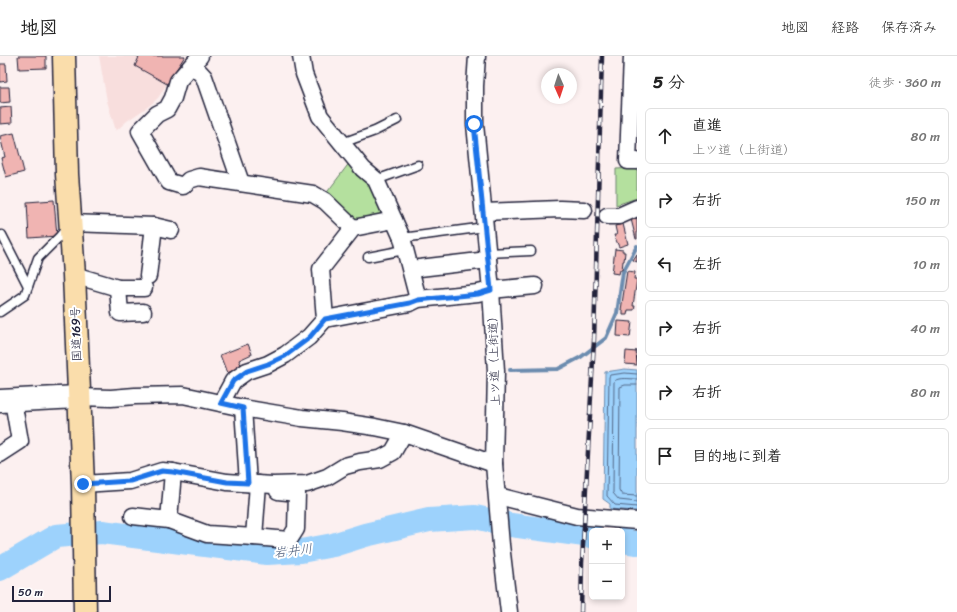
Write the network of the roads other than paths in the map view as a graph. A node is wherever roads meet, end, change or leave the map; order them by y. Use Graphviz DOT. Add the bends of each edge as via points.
graph roads {
  1 [pos="64,56"];
  2 [pos="301,56"];
  3 [pos="478,56"];
  4 [pos="632,56"];
  5 [pos="196,60"];
  6 [pos="634,81"];
  7 [pos="397,120"];
  8 [pos="342,143"];
  9 [pos="637,160"];
  10 [pos="418,165"];
  11 [pos="376,180"];
  12 [pos="241,183"];
  13 [pos="637,208"];
  14 [pos="584,210"];
  15 [pos="607,216"];
  16 [pos="394,220"];
  17 [pos="484,220"];
  18 [pos="71,223"];
  19 [pos="154,226"];
  20 [pos="353,228"];
  21 [pos="171,230"];
  22 [pos="2,235"];
  23 [pos="403,244"];
  24 [pos="531,251"];
  25 [pos="487,256"];
  26 [pos="368,257"];
  27 [pos="411,269"];
  28 [pos="74,275"];
  29 [pos="28,286"];
  30 [pos="535,286"];
  31 [pos="118,288"];
  32 [pos="491,290"];
  33 [pos="418,300"];
  34 [pos="0,312"];
  35 [pos="144,312"];
  36 [pos="325,319"];
  37 [pos="78,398"];
  38 [pos="7,401"];
  39 [pos="221,403"];
  40 [pos="243,408"];
  41 [pos="404,432"];
  42 [pos="0,454"];
  43 [pos="494,464"];
  44 [pos="173,472"];
  45 [pos="83,484"];
  46 [pos="260,484"];
  47 [pos="498,496"];
  48 [pos="133,516"];
  49 [pos="169,520"];
  50 [pos="637,520"];
  51 [pos="254,537"];
  52 [pos="85,612"];
  53 [pos="509,612"];
  1 -- 18 [label="highway, 国道169号"];
  2 -- 8 [label="street" via="304,74 320,116"];
  3 -- 17 [label="street, 上ツ道（上街道）" via="474,124"];
  4 -- 6 [label="street"];
  5 -- 12 [label="street"];
  5 -- 12 [label="street" via="178,81 167,109 157,114 140,131 169,182 183,186 189,180 199,177"];
  6 -- 9 [label="street" via="628,161"];
  7 -- 8 [label="lane"];
  8 -- 11 [label="street" via="363,169"];
  10 -- 11 [label="lane"];
  11 -- 16 [label="street"];
  12 -- 20 [label="street" via="313,194 325,201"];
  13 -- 15 [label="street" via="619,216"];
  14 -- 17 [label="street" via="560,209"];
  16 -- 20 [label="street"];
  16 -- 23 [label="street"];
  17 -- 23 [label="lane"];
  17 -- 25 [label="street, 上ツ道（上街道）"];
  18 -- 19 [label="street"];
  18 -- 28 [label="highway, 国道169号"];
  18 -- 29 [label="lane" via="38,258"];
  19 -- 21 [label="street"];
  19 -- 31 [label="street" via="146,282"];
  20 -- 36 [label="street" via="321,269"];
  22 -- 29 [label="lane"];
  23 -- 26 [label="lane"];
  23 -- 27 [label="street"];
  24 -- 25 [label="lane"];
  25 -- 27 [label="street"];
  25 -- 32 [label="street, 上ツ道（上街道）"];
  27 -- 33 [label="street"];
  28 -- 31 [label="street"];
  28 -- 37 [label="highway, 国道169号"];
  29 -- 34 [label="lane" via="25,295"];
  30 -- 32 [label="street"];
  31 -- 35 [label="street" via="120,313"];
  32 -- 33 [label="street" via="478,294"];
  32 -- 43 [label="street, 上ツ道（上街道）" via="496,371"];
  33 -- 36 [label="street"];
  36 -- 39 [label="street" via="309,338 285,356 247,371 233,381"];
  37 -- 38 [label="street"];
  37 -- 39 [label="street" via="183,395"];
  37 -- 45 [label="highway, 国道169号"];
  38 -- 42 [label="street" via="20,441"];
  39 -- 40 [label="street"];
  40 -- 41 [label="street"];
  40 -- 46 [label="street"];
  41 -- 43 [label="street"];
  41 -- 46 [label="street" via="393,452 380,459 345,466 327,477 307,484"];
  43 -- 47 [label="street, 上ツ道（上街道）"];
  44 -- 45 [label="street" via="162,471 130,481"];
  44 -- 46 [label="street" via="227,482"];
  44 -- 49 [label="street"];
  45 -- 52 [label="highway, 国道169号"];
  46 -- 51 [label="street"];
  46 -- 51 [label="street" via="275,491 297,493 296,529 289,540"];
  47 -- 50 [label="street" via="577,516"];
  47 -- 53 [label="street, 上ツ道（上街道）"];
  48 -- 49 [label="street"];
  49 -- 51 [label="street" via="207,534"];
}
